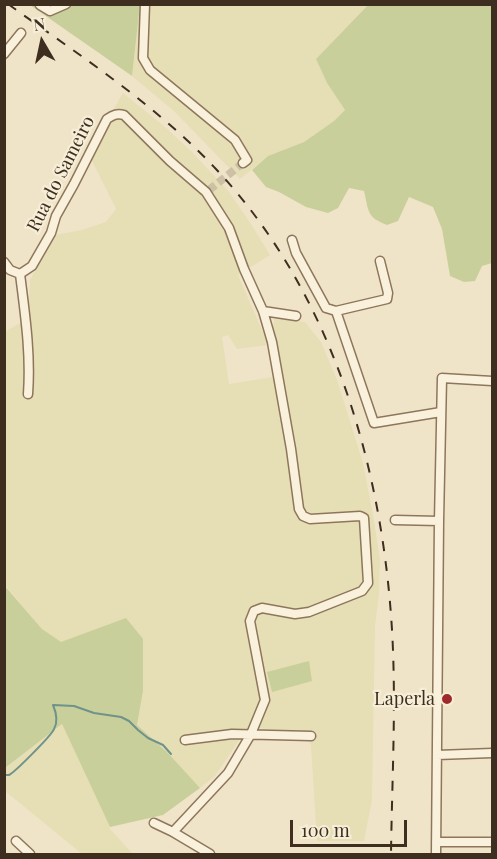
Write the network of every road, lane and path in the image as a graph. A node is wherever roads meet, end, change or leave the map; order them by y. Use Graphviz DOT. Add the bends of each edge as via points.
graph roads {
  1 [pos="66,4"];
  2 [pos="145,4"];
  3 [pos="40,5"];
  4 [pos="21,33"];
  5 [pos="4,54"];
  6 [pos="245,162"];
  7 [pos="292,240"];
  8 [pos="380,261"];
  9 [pos="4,262"];
  10 [pos="20,274"];
  11 [pos="263,311"];
  12 [pos="336,311"];
  13 [pos="296,316"];
  14 [pos="492,381"];
  15 [pos="28,394"];
  16 [pos="441,412"];
  17 [pos="395,520"];
  18 [pos="439,521"];
  19 [pos="251,734"];
  20 [pos="311,736"];
  21 [pos="185,740"];
  22 [pos="492,753"];
  23 [pos="437,755"];
  24 [pos="153,823"];
  25 [pos="173,832"];
  26 [pos="16,841"];
  27 [pos="436,842"];
  28 [pos="492,842"];
  29 [pos="30,855"];
  30 [pos="210,855"];
  31 [pos="436,855"];
  1 -- 3 [label="street" via="50,11"];
  2 -- 6 [label="street" via="143,58 150,70 235,140"];
  4 -- 5 [label="street"];
  7 -- 12 [label="street" via="326,308"];
  8 -- 12 [label="street" via="387,299"];
  9 -- 10 [label="street"];
  10 -- 11 [label="street, Rua do Sameiro" via="32,266 51,233 56,216 107,119 119,114 208,191 229,228"];
  10 -- 15 [label="street" via="28,347"];
  11 -- 13 [label="street"];
  11 -- 19 [label="street" via="272,342 299,509 310,519 364,518 368,583 362,591 309,612 295,614 262,608 254,611 250,621 265,700"];
  12 -- 16 [label="street" via="374,423"];
  14 -- 16 [label="street" via="442,378"];
  16 -- 18 [label="street"];
  17 -- 18 [label="street"];
  18 -- 23 [label="street"];
  19 -- 20 [label="street"];
  19 -- 21 [label="street"];
  19 -- 25 [label="street" via="228,773"];
  22 -- 23 [label="street"];
  23 -- 27 [label="street"];
  24 -- 25 [label="street"];
  25 -- 30 [label="street"];
  26 -- 29 [label="street"];
  27 -- 28 [label="street"];
  27 -- 31 [label="street"];
}
